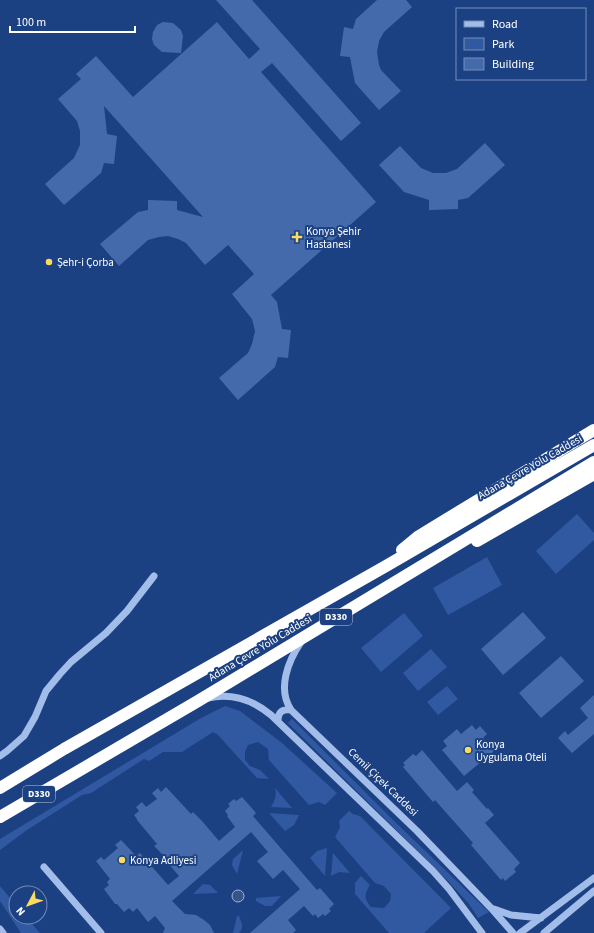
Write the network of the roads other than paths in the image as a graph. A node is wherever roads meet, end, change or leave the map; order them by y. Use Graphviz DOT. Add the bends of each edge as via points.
graph roads {
  1 [pos="594,430"];
  2 [pos="594,444"];
  3 [pos="594,462"];
  4 [pos="594,474"];
  5 [pos="386,566"];
  6 [pos="409,573"];
  7 [pos="154,576"];
  8 [pos="306,635"];
  9 [pos="198,701"];
  10 [pos="291,710"];
  11 [pos="278,721"];
  12 [pos="0,756"];
  13 [pos="0,788"];
  14 [pos="0,816"];
  15 [pos="44,867"];
  16 [pos="594,878"];
  17 [pos="594,891"];
  18 [pos="491,908"];
  19 [pos="470,918"];
  20 [pos="541,918"];
  21 [pos="0,929"];
  22 [pos="3,933"];
  23 [pos="101,933"];
  24 [pos="474,933"];
  25 [pos="482,933"];
  26 [pos="513,933"];
  27 [pos="520,933"];
  28 [pos="544,933"];
  1 -- 5 [label="highway" via="419,536"];
  2 -- 5 [label="highway, Adana Çevre Yolu Caddesi / D330"];
  3 -- 6 [label="highway, Adana Çevre Yolu Caddesi / D330"];
  4 -- 6 [label="highway" via="474,543"];
  5 -- 13 [label="highway, Adana Çevre Yolu Caddesi / D330"];
  6 -- 8 [label="highway, Adana Çevre Yolu Caddesi / D330"];
  7 -- 12 [label="street" via="106,633 60,674 46,691 24,736"];
  8 -- 9 [label="highway, Adana Çevre Yolu Caddesi / D330"];
  8 -- 10 [label="street, Cemil Çiçek Caddesi" via="288,668 285,683 286,703"];
  9 -- 11 [label="street" via="218,696 239,698 259,706"];
  9 -- 14 [label="highway, Adana Çevre Yolu Caddesi / D330"];
  10 -- 11 [label="street" via="280,712"];
  10 -- 18 [label="street, Cemil Çiçek Caddesi" via="418,831"];
  11 -- 19 [label="street" via="433,871"];
  15 -- 23 [label="street"];
  16 -- 20 [label="street"];
  17 -- 28 [label="street"];
  18 -- 20 [label="street" via="511,915"];
  18 -- 26 [label="street, Cemil Çiçek Caddesi"];
  19 -- 24 [label="street"];
  19 -- 25 [label="street"];
  20 -- 27 [label="street"];
  21 -- 22 [label="street"];
}
